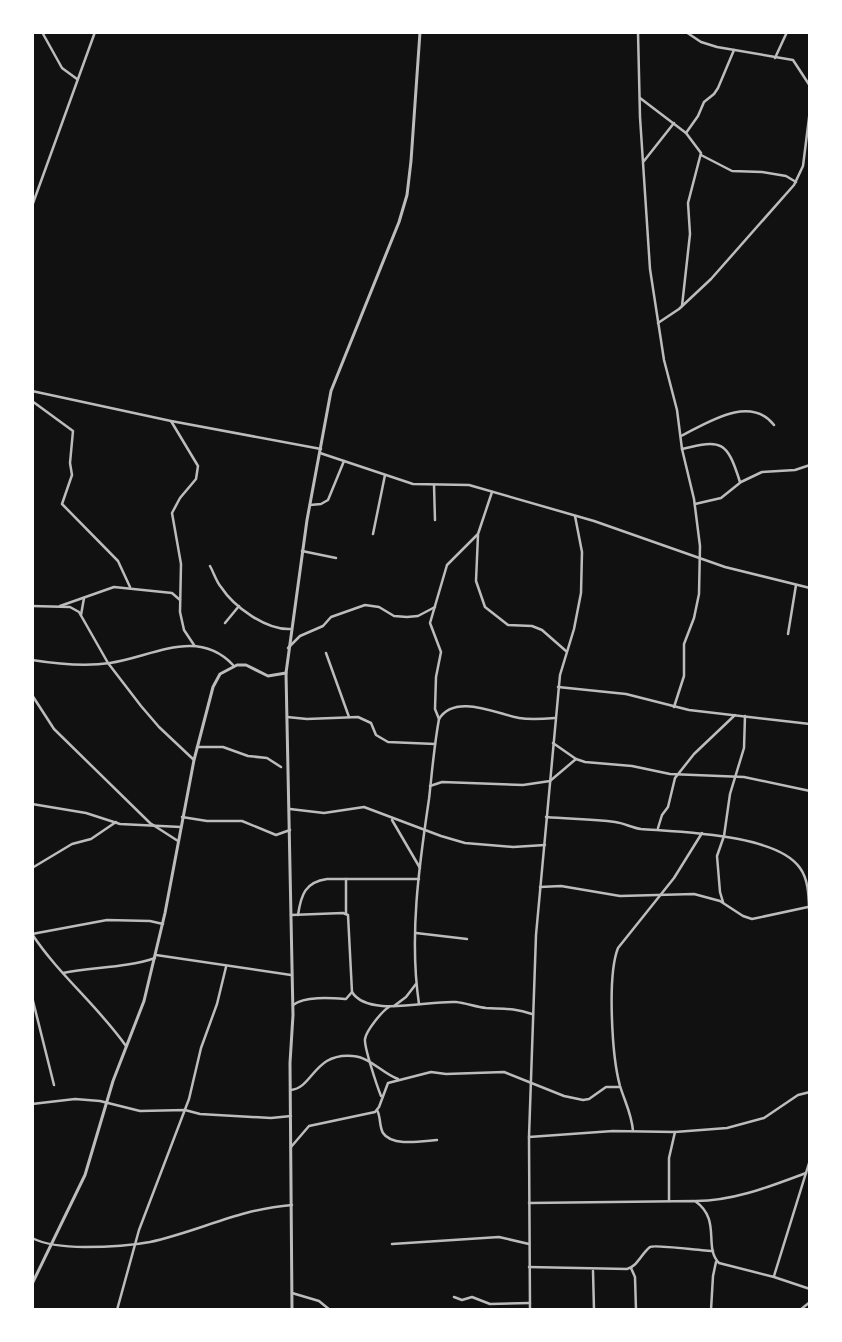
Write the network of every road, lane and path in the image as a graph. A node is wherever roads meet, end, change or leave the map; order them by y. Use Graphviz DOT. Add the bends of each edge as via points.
graph roads {
  1 [pos="42,32"];
  2 [pos="95,32"];
  3 [pos="420,32"];
  4 [pos="638,32"];
  5 [pos="686,32"];
  6 [pos="787,32"];
  7 [pos="734,50"];
  8 [pos="775,58"];
  9 [pos="77,79"];
  10 [pos="810,86"];
  11 [pos="640,98"];
  12 [pos="810,110"];
  13 [pos="674,123"];
  14 [pos="686,133"];
  15 [pos="701,155"];
  16 [pos="643,163"];
  17 [pos="796,182"];
  18 [pos="32,206"];
  19 [pos="682,306"];
  20 [pos="658,324"];
  21 [pos="32,391"];
  22 [pos="32,401"];
  23 [pos="172,422"];
  24 [pos="774,426"];
  25 [pos="681,436"];
  26 [pos="682,449"];
  27 [pos="321,451"];
  28 [pos="344,461"];
  29 [pos="810,465"];
  30 [pos="385,475"];
  31 [pos="740,482"];
  32 [pos="434,484"];
  33 [pos="492,492"];
  34 [pos="695,504"];
  35 [pos="310,505"];
  36 [pos="575,516"];
  37 [pos="435,520"];
  38 [pos="373,534"];
  39 [pos="478,534"];
  40 [pos="302,551"];
  41 [pos="336,558"];
  42 [pos="700,558"];
  43 [pos="210,566"];
  44 [pos="796,584"];
  45 [pos="130,587"];
  46 [pos="810,588"];
  47 [pos="181,592"];
  48 [pos="173,593"];
  49 [pos="84,598"];
  50 [pos="181,602"];
  51 [pos="32,606"];
  52 [pos="58,606"];
  53 [pos="239,606"];
  54 [pos="435,607"];
  55 [pos="81,615"];
  56 [pos="224,623"];
  57 [pos="290,629"];
  58 [pos="788,634"];
  59 [pos="194,645"];
  60 [pos="288,648"];
  61 [pos="566,651"];
  62 [pos="326,653"];
  63 [pos="32,660"];
  64 [pos="108,663"];
  65 [pos="233,665"];
  66 [pos="286,673"];
  67 [pos="558,687"];
  68 [pos="32,695"];
  69 [pos="674,707"];
  70 [pos="735,715"];
  71 [pos="287,716"];
  72 [pos="745,716"];
  73 [pos="349,717"];
  74 [pos="555,718"];
  75 [pos="439,720"];
  76 [pos="810,724"];
  77 [pos="553,743"];
  78 [pos="435,744"];
  79 [pos="197,747"];
  80 [pos="194,760"];
  81 [pos="576,760"];
  82 [pos="281,767"];
  83 [pos="678,774"];
  84 [pos="736,776"];
  85 [pos="550,781"];
  86 [pos="430,786"];
  87 [pos="810,791"];
  88 [pos="32,804"];
  89 [pos="290,810"];
  90 [pos="182,817"];
  91 [pos="546,817"];
  92 [pos="392,820"];
  93 [pos="116,822"];
  94 [pos="154,826"];
  95 [pos="181,827"];
  96 [pos="423,829"];
  97 [pos="657,829"];
  98 [pos="290,830"];
  99 [pos="702,833"];
  100 [pos="724,836"];
  101 [pos="178,841"];
  102 [pos="545,844"];
  103 [pos="32,868"];
  104 [pos="420,869"];
  105 [pos="346,879"];
  106 [pos="419,879"];
  107 [pos="810,880"];
  108 [pos="807,886"];
  109 [pos="540,887"];
  110 [pos="659,895"];
  111 [pos="723,902"];
  112 [pos="808,907"];
  113 [pos="346,913"];
  114 [pos="298,914"];
  115 [pos="809,914"];
  116 [pos="290,916"];
  117 [pos="163,924"];
  118 [pos="810,924"];
  119 [pos="416,933"];
  120 [pos="32,934"];
  121 [pos="466,939"];
  122 [pos="155,956"];
  123 [pos="226,967"];
  124 [pos="63,973"];
  125 [pos="291,976"];
  126 [pos="416,984"];
  127 [pos="352,992"];
  128 [pos="32,997"];
  129 [pos="419,1004"];
  130 [pos="292,1005"];
  131 [pos="393,1006"];
  132 [pos="532,1014"];
  133 [pos="126,1046"];
  134 [pos="372,1063"];
  135 [pos="398,1079"];
  136 [pos="531,1083"];
  137 [pos="54,1086"];
  138 [pos="620,1087"];
  139 [pos="291,1090"];
  140 [pos="810,1092"];
  141 [pos="382,1097"];
  142 [pos="32,1104"];
  143 [pos="106,1104"];
  144 [pos="185,1110"];
  145 [pos="377,1110"];
  146 [pos="291,1116"];
  147 [pos="633,1131"];
  148 [pos="675,1132"];
  149 [pos="530,1137"];
  150 [pos="437,1140"];
  151 [pos="291,1147"];
  152 [pos="810,1160"];
  153 [pos="806,1173"];
  154 [pos="670,1201"];
  155 [pos="696,1201"];
  156 [pos="529,1203"];
  157 [pos="292,1205"];
  158 [pos="32,1238"];
  159 [pos="52,1244"];
  160 [pos="135,1244"];
  161 [pos="392,1244"];
  162 [pos="529,1244"];
  163 [pos="713,1252"];
  164 [pos="717,1261"];
  165 [pos="529,1267"];
  166 [pos="632,1268"];
  167 [pos="593,1270"];
  168 [pos="774,1277"];
  169 [pos="32,1284"];
  170 [pos="810,1290"];
  171 [pos="292,1293"];
  172 [pos="454,1297"];
  173 [pos="810,1302"];
  174 [pos="530,1303"];
  175 [pos="117,1310"];
  176 [pos="292,1310"];
  177 [pos="330,1310"];
  178 [pos="530,1310"];
  179 [pos="594,1310"];
  180 [pos="636,1310"];
  181 [pos="711,1310"];
  182 [pos="800,1310"];
  1 -- 9 [label="street" via="62,68"];
  2 -- 9 [label="street"];
  3 -- 27 [label="street" via="405,202 331,392"];
  4 -- 11 [label="street"];
  5 -- 7 [label="street" via="701,42"];
  6 -- 8 [label="street"];
  7 -- 8 [label="street"];
  7 -- 14 [label="street" via="718,88 704,102"];
  8 -- 10 [label="street" via="796,62"];
  9 -- 18 [label="street"];
  11 -- 13 [label="street"];
  11 -- 16 [label="street"];
  12 -- 17 [label="street" via="803,166"];
  13 -- 14 [label="street"];
  13 -- 16 [label="street"];
  14 -- 15 [label="street"];
  15 -- 17 [label="street" via="732,171 786,176"];
  15 -- 19 [label="street" via="688,203 690,234"];
  16 -- 20 [label="street" via="650,269"];
  17 -- 19 [label="street" via="749,238"];
  19 -- 20 [label="street"];
  20 -- 25 [label="street"];
  21 -- 23 [label="street"];
  22 -- 45 [label="street" via="73,430 72,475 62,504 118,561"];
  23 -- 27 [label="street"];
  23 -- 47 [label="street" via="198,466 196,479 172,513 180,554"];
  24 -- 25 [label="street" via="762,414 742,411"];
  25 -- 26 [label="street"];
  26 -- 31 [label="street" via="706,443 722,446"];
  26 -- 34 [label="street"];
  27 -- 28 [label="street"];
  27 -- 35 [label="street"];
  28 -- 30 [label="street"];
  28 -- 35 [label="street" via="328,500"];
  29 -- 31 [label="street" via="795,470 762,472"];
  30 -- 32 [label="street" via="412,484"];
  30 -- 38 [label="street"];
  31 -- 34 [label="street" via="720,498"];
  32 -- 33 [label="street" via="462,484"];
  32 -- 37 [label="street"];
  33 -- 36 [label="street"];
  33 -- 39 [label="street"];
  34 -- 42 [label="street"];
  35 -- 40 [label="street"];
  36 -- 42 [label="street"];
  36 -- 61 [label="street" via="582,552 582,579 574,629"];
  39 -- 54 [label="street" via="447,564"];
  39 -- 61 [label="street" via="476,581 485,607 508,625 537,627"];
  40 -- 41 [label="street"];
  40 -- 57 [label="street"];
  42 -- 44 [label="street"];
  42 -- 69 [label="street" via="699,594 684,644 684,676"];
  43 -- 53 [label="street" via="221,588"];
  44 -- 46 [label="street"];
  44 -- 58 [label="street"];
  45 -- 48 [label="street" via="146,592"];
  45 -- 49 [label="street" via="109,588"];
  47 -- 48 [label="street"];
  47 -- 50 [label="street"];
  48 -- 50 [label="street"];
  49 -- 52 [label="street"];
  49 -- 55 [label="street"];
  50 -- 59 [label="street" via="184,630"];
  51 -- 52 [label="street"];
  52 -- 55 [label="street" via="70,607"];
  53 -- 56 [label="street"];
  53 -- 57 [label="street" via="262,621"];
  54 -- 60 [label="street" via="418,616 407,617 390,614 374,606 362,606 331,617 323,626 300,636"];
  54 -- 75 [label="street" via="430,625 441,652 435,685 435,708"];
  55 -- 64 [label="street"];
  57 -- 60 [label="street"];
  59 -- 64 [label="street"];
  59 -- 65 [label="street" via="220,654"];
  60 -- 66 [label="street"];
  61 -- 67 [label="street"];
  62 -- 73 [label="street"];
  63 -- 64 [label="street" via="65,664"];
  64 -- 80 [label="street" via="159,727"];
  65 -- 66 [label="street" via="246,666 268,676"];
  65 -- 79 [label="street" via="220,674 213,686"];
  66 -- 71 [label="street"];
  67 -- 69 [label="street" via="626,694"];
  67 -- 74 [label="street"];
  68 -- 94 [label="street" via="54,729"];
  69 -- 70 [label="street"];
  70 -- 72 [label="street"];
  70 -- 83 [label="street"];
  71 -- 73 [label="street" via="307,719"];
  71 -- 89 [label="street"];
  72 -- 76 [label="street"];
  72 -- 84 [label="street" via="744,748"];
  73 -- 78 [label="street" via="370,722 376,735 388,742"];
  74 -- 75 [label="street" via="521,718 475,706 452,709"];
  74 -- 77 [label="street"];
  75 -- 78 [label="street"];
  77 -- 81 [label="street"];
  77 -- 85 [label="street"];
  78 -- 86 [label="street"];
  79 -- 80 [label="street"];
  79 -- 82 [label="street" via="223,747 248,756 267,758"];
  80 -- 90 [label="street"];
  81 -- 83 [label="street"];
  81 -- 85 [label="street"];
  83 -- 84 [label="street"];
  83 -- 97 [label="street"];
  84 -- 87 [label="street"];
  84 -- 100 [label="street"];
  85 -- 86 [label="street" via="523,785 442,782"];
  85 -- 91 [label="street"];
  86 -- 96 [label="street"];
  88 -- 93 [label="street" via="86,813"];
  89 -- 92 [label="street" via="324,813 364,808"];
  89 -- 98 [label="street"];
  90 -- 95 [label="street"];
  90 -- 98 [label="street" via="242,821 276,834"];
  91 -- 97 [label="street"];
  91 -- 102 [label="street"];
  92 -- 96 [label="street"];
  92 -- 104 [label="street"];
  93 -- 94 [label="street"];
  93 -- 103 [label="street" via="91,839 72,844"];
  94 -- 95 [label="street"];
  94 -- 101 [label="street"];
  95 -- 101 [label="street"];
  96 -- 102 [label="street" via="465,843 513,847"];
  96 -- 104 [label="street"];
  97 -- 99 [label="street"];
  98 -- 116 [label="street"];
  99 -- 100 [label="street"];
  99 -- 110 [label="street" via="677,874"];
  100 -- 108 [label="street" via="768,847 791,858 800,868"];
  100 -- 111 [label="street" via="717,860"];
  101 -- 117 [label="street"];
  102 -- 109 [label="street"];
  104 -- 106 [label="street"];
  105 -- 106 [label="street"];
  105 -- 113 [label="street"];
  105 -- 114 [label="street" via="324,879 309,884 301,898"];
  106 -- 119 [label="street"];
  107 -- 108 [label="street"];
  108 -- 112 [label="street"];
  109 -- 110 [label="street" via="561,886 620,896"];
  109 -- 132 [label="street"];
  110 -- 111 [label="street" via="688,894"];
  110 -- 138 [label="street" via="618,948 613,967 611,996"];
  111 -- 112 [label="street" via="752,919"];
  112 -- 115 [label="street"];
  113 -- 114 [label="street"];
  113 -- 127 [label="street" via="349,918"];
  114 -- 116 [label="street"];
  115 -- 118 [label="street"];
  116 -- 125 [label="street"];
  117 -- 120 [label="street" via="107,920"];
  117 -- 122 [label="street"];
  119 -- 121 [label="street"];
  119 -- 126 [label="street"];
  120 -- 124 [label="street"];
  122 -- 123 [label="street"];
  122 -- 124 [label="street" via="131,965 90,967"];
  122 -- 133 [label="street" via="144,1001"];
  123 -- 125 [label="street"];
  123 -- 144 [label="street"];
  124 -- 133 [label="street"];
  125 -- 130 [label="street"];
  126 -- 129 [label="street"];
  126 -- 131 [label="street"];
  127 -- 130 [label="street" via="346,999 328,996"];
  127 -- 131 [label="street" via="359,1000 382,1007"];
  128 -- 137 [label="street"];
  129 -- 131 [label="street"];
  129 -- 132 [label="street" via="457,1002 488,1008 512,1008"];
  130 -- 139 [label="street"];
  131 -- 134 [label="street" via="381,1013 366,1036"];
  132 -- 136 [label="street"];
  133 -- 143 [label="street"];
  134 -- 135 [label="street"];
  134 -- 139 [label="street" via="353,1056 326,1060 301,1087"];
  134 -- 141 [label="street"];
  135 -- 136 [label="street" via="431,1072 499,1072"];
  135 -- 141 [label="street" via="386,1085"];
  136 -- 138 [label="street" via="583,1100 606,1087"];
  136 -- 149 [label="street"];
  138 -- 147 [label="street"];
  139 -- 146 [label="street"];
  140 -- 148 [label="street" via="798,1095 764,1118 741,1125"];
  141 -- 145 [label="street"];
  142 -- 143 [label="street" via="75,1099"];
  143 -- 144 [label="street" via="140,1111"];
  143 -- 159 [label="street" via="85,1175"];
  144 -- 146 [label="street" via="264,1118"];
  144 -- 160 [label="street"];
  145 -- 150 [label="street" via="382,1132 388,1138"];
  145 -- 151 [label="street" via="371,1114 309,1126"];
  146 -- 151 [label="street"];
  147 -- 148 [label="street"];
  147 -- 149 [label="street"];
  148 -- 154 [label="street" via="669,1158"];
  149 -- 156 [label="street"];
  151 -- 157 [label="street"];
  152 -- 153 [label="street"];
  153 -- 155 [label="street" via="745,1194"];
  153 -- 168 [label="street"];
  154 -- 155 [label="street"];
  154 -- 156 [label="street"];
  155 -- 163 [label="street" via="708,1214"];
  156 -- 162 [label="street"];
  157 -- 160 [label="street" via="255,1209"];
  157 -- 171 [label="street"];
  158 -- 159 [label="street"];
  159 -- 160 [label="street" via="74,1247"];
  159 -- 169 [label="street"];
  160 -- 175 [label="street"];
  161 -- 162 [label="street" via="499,1237"];
  162 -- 165 [label="street"];
  163 -- 164 [label="street"];
  163 -- 166 [label="street" via="654,1246"];
  164 -- 168 [label="street"];
  164 -- 181 [label="street"];
  165 -- 167 [label="street"];
  165 -- 174 [label="street"];
  166 -- 167 [label="street"];
  166 -- 180 [label="street"];
  167 -- 179 [label="street"];
  168 -- 170 [label="street"];
  171 -- 176 [label="street"];
  171 -- 177 [label="street" via="320,1301"];
  172 -- 174 [label="street" via="462,1300 472,1297 490,1304"];
  173 -- 182 [label="street"];
  174 -- 178 [label="street"];
}
